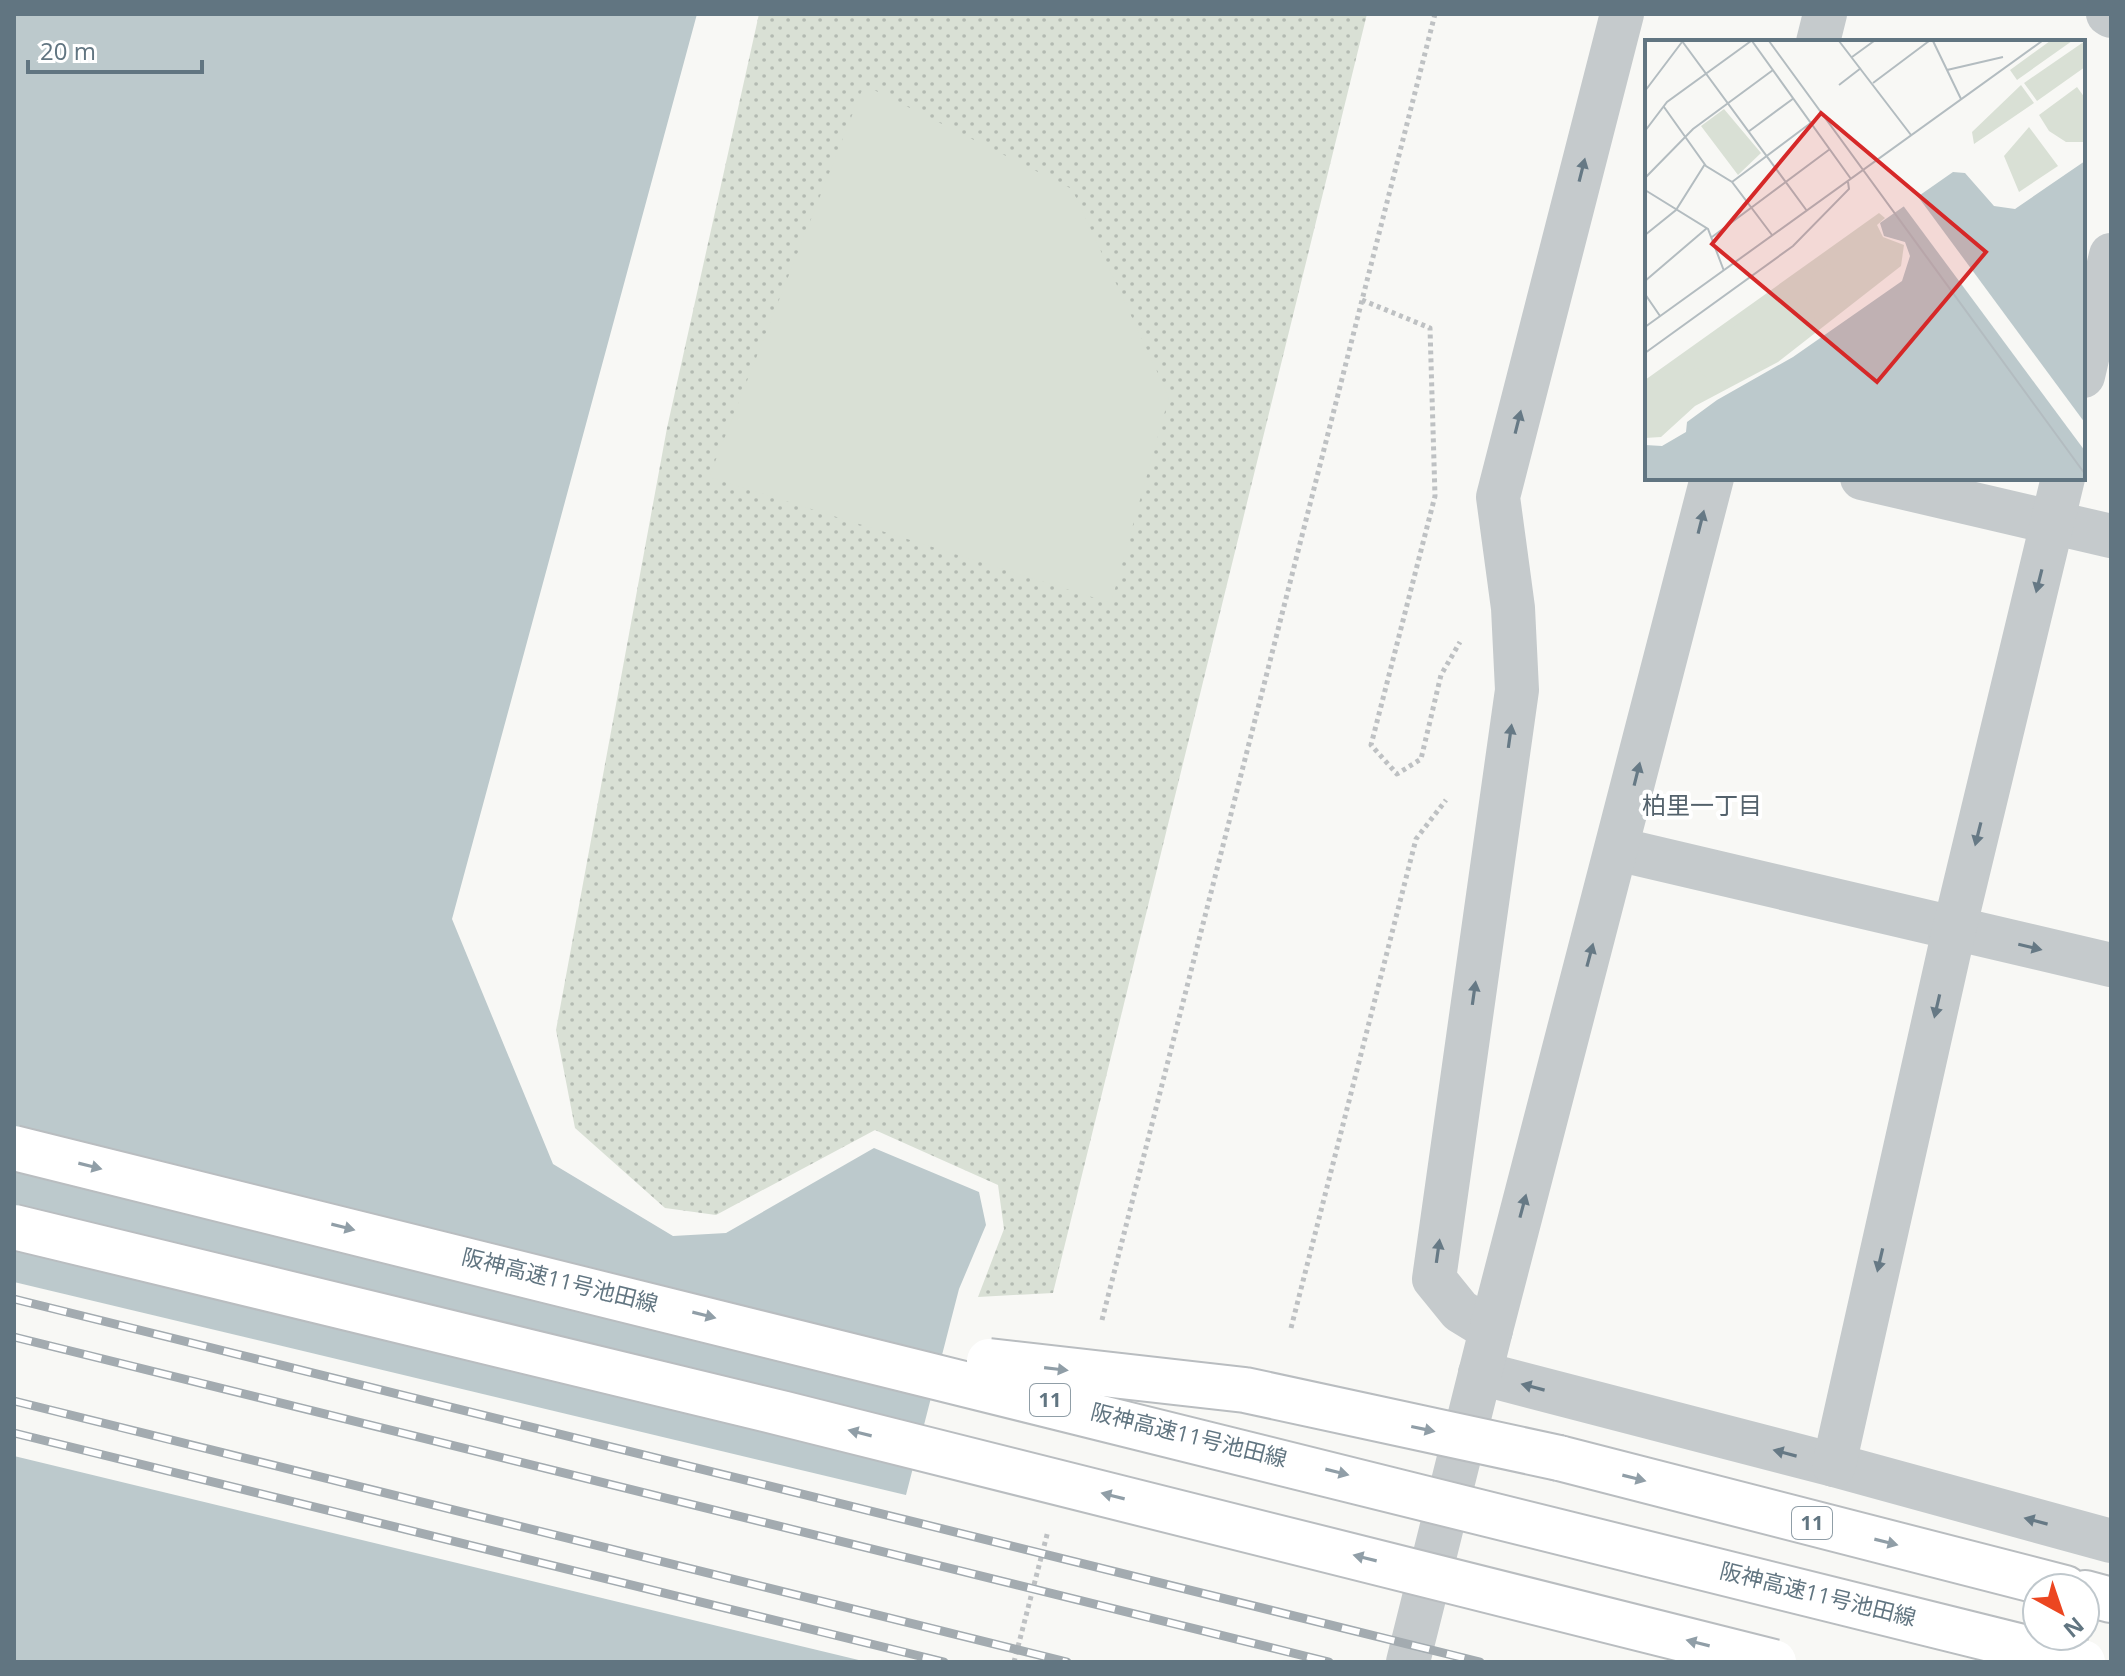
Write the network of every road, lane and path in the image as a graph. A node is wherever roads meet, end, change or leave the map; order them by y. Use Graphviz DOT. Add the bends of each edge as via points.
graph roads {
  1 [pos="1435,14"];
  2 [pos="1622,14"];
  3 [pos="1825,14"];
  4 [pos="1818,40"];
  5 [pos="2111,255"];
  6 [pos="1362,300"];
  7 [pos="2085,367"];
  8 [pos="1711,480"];
  9 [pos="1871,480"];
  10 [pos="2063,480"];
  11 [pos="2054,522"];
  12 [pos="2111,536"];
  13 [pos="1472,647"];
  14 [pos="1449,789"];
  15 [pos="1617,849"];
  16 [pos="1954,930"];
  17 [pos="2111,965"];
  18 [pos="14,1148"];
  19 [pos="14,1227"];
  20 [pos="1101,1321"];
  21 [pos="1291,1328"];
  22 [pos="1491,1330"];
  23 [pos="812,1341"];
  24 [pos="1480,1373"];
  25 [pos="1834,1465"];
  26 [pos="1050,1523"];
  27 [pos="2111,1541"];
  28 [pos="2021,1577"];
  29 [pos="1014,1662"];
  30 [pos="1408,1662"];
  31 [pos="1774,1662"];
  32 [pos="2083,1662"];
  1 -- 6 [label="path"];
  22 -- 2 [label="street, one-way" via="1460,1311 1434,1279 1517,690 1513,608 1498,497"];
  3 -- 4 [label="street"];
  5 -- 7 [label="street"];
  6 -- 13 [label="path" via="1430,328 1435,496 1371,745 1397,774 1421,759 1441,675 1464,634"];
  6 -- 20 [label="path"];
  15 -- 8 [label="street, one-way"];
  9 -- 11 [label="street"];
  10 -- 11 [label="street"];
  11 -- 12 [label="street"];
  11 -- 16 [label="street, one-way"];
  14 -- 21 [label="path" via="1445,803 1416,839"];
  15 -- 16 [label="street"];
  22 -- 15 [label="street, one-way"];
  16 -- 17 [label="street, one-way"];
  16 -- 25 [label="street, one-way"];
  18 -- 23 [label="highway, 阪神高速11号池田線 / 11, one-way, bridge"];
  31 -- 19 [label="highway, one-way, bridge"];
  22 -- 24 [label="street"];
  23 -- 28 [label="highway, 11, one-way, bridge" via="1245,1390 1559,1458"];
  23 -- 32 [label="highway, 阪神高速11号池田線 / 11, one-way, bridge"];
  25 -- 24 [label="street, one-way"];
  24 -- 30 [label="street"];
  27 -- 25 [label="street, one-way"];
  26 -- 29 [label="path"];
}
